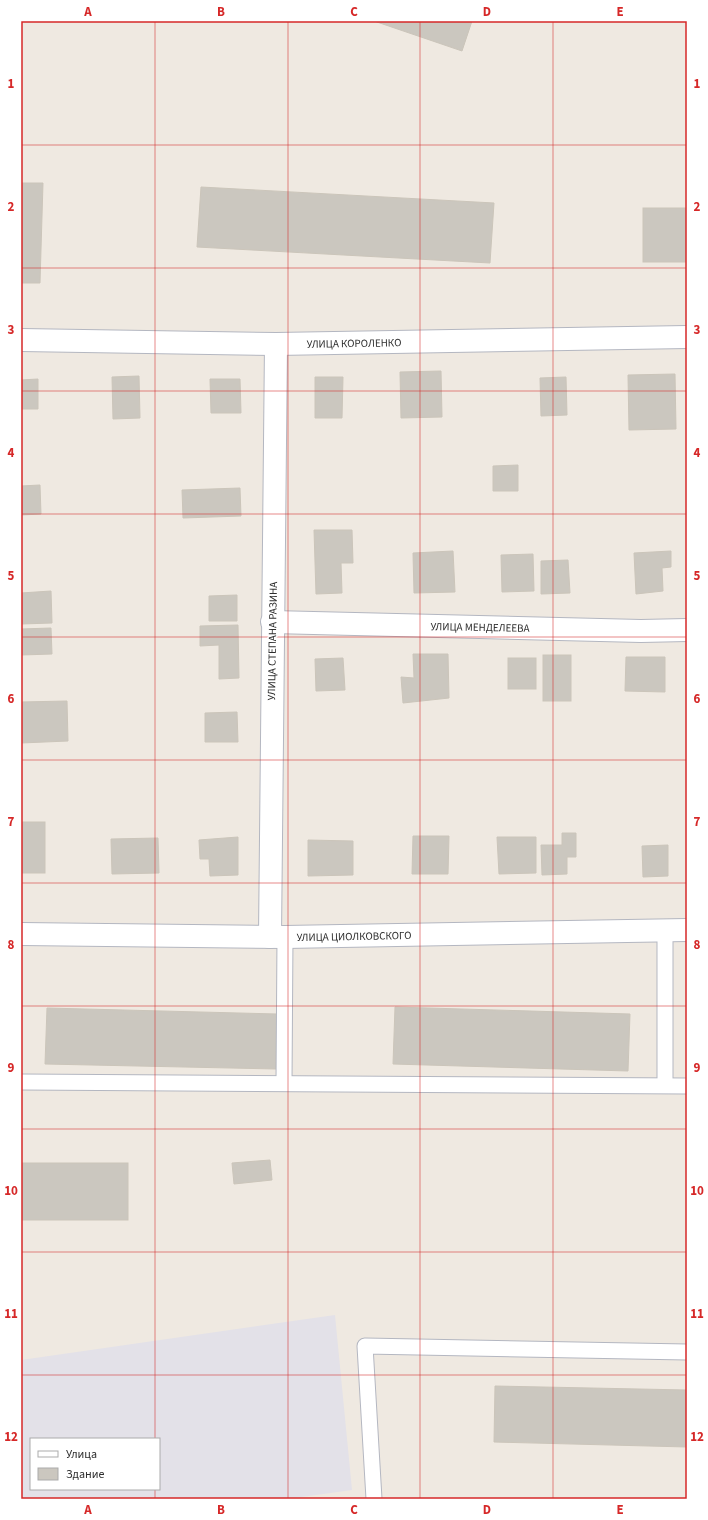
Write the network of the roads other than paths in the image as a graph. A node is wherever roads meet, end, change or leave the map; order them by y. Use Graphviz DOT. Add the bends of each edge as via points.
graph roads {
  1 [pos="687,337"];
  2 [pos="21,340"];
  3 [pos="276,344"];
  4 [pos="272,622"];
  5 [pos="687,630"];
  6 [pos="664,930"];
  7 [pos="687,930"];
  8 [pos="21,934"];
  9 [pos="277,937"];
  10 [pos="21,1082"];
  11 [pos="284,1083"];
  12 [pos="665,1085"];
  13 [pos="687,1086"];
  14 [pos="687,1352"];
  15 [pos="374,1499"];
  1 -- 3 [label="street, УЛИЦА КОРОЛЕНКО"];
  2 -- 3 [label="street, УЛИЦА КОРОЛЕНКО"];
  3 -- 4 [label="street, УЛИЦА СТЕПАНА РАЗИНА"];
  4 -- 5 [label="street, УЛИЦА МЕНДЕЛЕЕВА"];
  4 -- 9 [label="street, УЛИЦА СТЕПАНА РАЗИНА"];
  6 -- 7 [label="street, УЛИЦА ЦИОЛКОВСКОГО"];
  6 -- 9 [label="street, УЛИЦА ЦИОЛКОВСКОГО"];
  6 -- 12 [label="lane"];
  8 -- 9 [label="street, УЛИЦА ЦИОЛКОВСКОГО"];
  9 -- 11 [label="lane"];
  10 -- 11 [label="lane"];
  11 -- 12 [label="lane"];
  12 -- 13 [label="lane"];
  14 -- 15 [label="lane" via="365,1346"];
}
